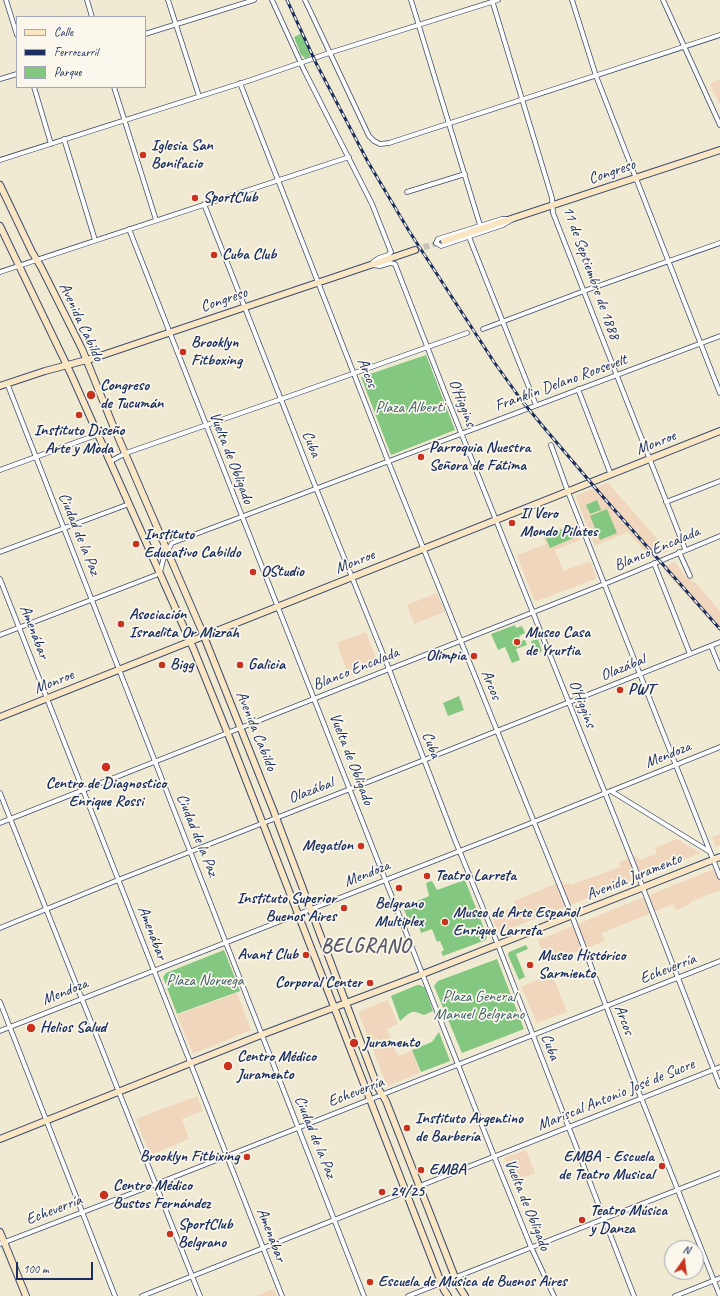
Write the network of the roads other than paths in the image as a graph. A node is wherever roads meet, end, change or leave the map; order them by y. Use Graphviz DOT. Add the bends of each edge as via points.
graph roads {
  1 [pos="6,0"];
  2 [pos="87,0"];
  3 [pos="168,0"];
  4 [pos="254,0"];
  5 [pos="272,0"];
  6 [pos="305,0"];
  7 [pos="411,0"];
  8 [pos="498,0"];
  9 [pos="572,0"];
  10 [pos="663,0"];
  11 [pos="492,1"];
  12 [pos="92,16"];
  13 [pos="175,25"];
  14 [pos="419,26"];
  15 [pos="16,32"];
  16 [pos="146,34"];
  17 [pos="720,35"];
  18 [pos="685,47"];
  19 [pos="329,53"];
  20 [pos="301,63"];
  21 [pos="16,74"];
  22 [pos="596,76"];
  23 [pos="0,79"];
  24 [pos="240,83"];
  25 [pos="34,88"];
  26 [pos="114,88"];
  27 [pos="199,96"];
  28 [pos="522,100"];
  29 [pos="124,119"];
  30 [pos="449,124"];
  31 [pos="720,125"];
  32 [pos="64,140"];
  33 [pos="51,144"];
  34 [pos="720,150"];
  35 [pos="349,157"];
  36 [pos="0,160"];
  37 [pos="465,174"];
  38 [pos="636,178"];
  39 [pos="278,180"];
  40 [pos="0,185"];
  41 [pos="407,192"];
  42 [pos="204,204"];
  43 [pos="553,206"];
  44 [pos="513,219"];
  45 [pos="156,220"];
  46 [pos="0,226"];
  47 [pos="480,226"];
  48 [pos="129,229"];
  49 [pos="468,237"];
  50 [pos="95,240"];
  51 [pos="444,241"];
  52 [pos="720,244"];
  53 [pos="415,250"];
  54 [pos="37,260"];
  55 [pos="668,262"];
  56 [pos="395,264"];
  57 [pos="18,265"];
  58 [pos="370,265"];
  59 [pos="0,272"];
  60 [pos="318,282"];
  61 [pos="584,292"];
  62 [pos="244,307"];
  63 [pos="502,321"];
  64 [pos="483,329"];
  65 [pos="169,332"];
  66 [pos="467,333"];
  67 [pos="720,336"];
  68 [pos="701,344"];
  69 [pos="427,347"];
  70 [pos="86,360"];
  71 [pos="67,364"];
  72 [pos="354,374"];
  73 [pos="617,375"];
  74 [pos="7,383"];
  75 [pos="0,386"];
  76 [pos="578,389"];
  77 [pos="720,393"];
  78 [pos="281,400"];
  79 [pos="536,405"];
  80 [pos="206,425"];
  81 [pos="720,431"];
  82 [pos="461,433"];
  83 [pos="99,434"];
  84 [pos="551,445"];
  85 [pos="126,453"];
  86 [pos="36,457"];
  87 [pos="649,459"];
  88 [pos="111,461"];
  89 [pos="388,461"];
  90 [pos="0,470"];
  91 [pos="611,475"];
  92 [pos="720,481"];
  93 [pos="316,489"];
  94 [pos="568,492"];
  95 [pos="666,502"];
  96 [pos="129,504"];
  97 [pos="242,516"];
  98 [pos="496,520"];
  99 [pos="64,529"];
  100 [pos="720,536"];
  101 [pos="424,548"];
  102 [pos="168,550"];
  103 [pos="685,550"];
  104 [pos="0,552"];
  105 [pos="679,552"];
  106 [pos="654,563"];
  107 [pos="160,572"];
  108 [pos="690,576"];
  109 [pos="352,577"];
  110 [pos="0,579"];
  111 [pos="605,583"];
  112 [pos="92,599"];
  113 [pos="278,607"];
  114 [pos="532,612"];
  115 [pos="19,627"];
  116 [pos="0,635"];
  117 [pos="204,636"];
  118 [pos="461,640"];
  119 [pos="190,642"];
  120 [pos="720,642"];
  121 [pos="711,646"];
  122 [pos="690,654"];
  123 [pos="389,668"];
  124 [pos="720,668"];
  125 [pos="119,670"];
  126 [pos="640,674"];
  127 [pos="47,699"];
  128 [pos="314,699"];
  129 [pos="568,702"];
  130 [pos="0,717"];
  131 [pos="241,728"];
  132 [pos="497,731"];
  133 [pos="228,733"];
  134 [pos="720,747"];
  135 [pos="424,760"];
  136 [pos="155,762"];
  137 [pos="676,764"];
  138 [pos="349,789"];
  139 [pos="83,790"];
  140 [pos="611,791"];
  141 [pos="0,793"];
  142 [pos="605,793"];
  143 [pos="277,818"];
  144 [pos="10,819"];
  145 [pos="534,822"];
  146 [pos="0,823"];
  147 [pos="262,823"];
  148 [pos="460,851"];
  149 [pos="191,852"];
  150 [pos="711,852"];
  151 [pos="720,857"];
  152 [pos="713,860"];
  153 [pos="720,877"];
  154 [pos="118,880"];
  155 [pos="385,880"];
  156 [pos="643,888"];
  157 [pos="47,909"];
  158 [pos="312,909"];
  159 [pos="298,915"];
  160 [pos="572,916"];
  161 [pos="0,928"];
  162 [pos="226,942"];
  163 [pos="498,945"];
  164 [pos="720,961"];
  165 [pos="154,970"];
  166 [pos="423,974"];
  167 [pos="678,978"];
  168 [pos="82,999"];
  169 [pos="0,1002"];
  170 [pos="346,1003"];
  171 [pos="336,1006"];
  172 [pos="606,1006"];
  173 [pos="10,1027"];
  174 [pos="0,1031"];
  175 [pos="261,1035"];
  176 [pos="532,1035"];
  177 [pos="190,1063"];
  178 [pos="458,1065"];
  179 [pos="720,1067"];
  180 [pos="713,1069"];
  181 [pos="720,1086"];
  182 [pos="119,1092"];
  183 [pos="382,1095"];
  184 [pos="642,1098"];
  185 [pos="370,1100"];
  186 [pos="46,1120"];
  187 [pos="298,1127"];
  188 [pos="568,1127"];
  189 [pos="0,1139"];
  190 [pos="227,1156"];
  191 [pos="494,1156"];
  192 [pos="720,1173"];
  193 [pos="156,1184"];
  194 [pos="419,1186"];
  195 [pos="678,1190"];
  196 [pos="405,1191"];
  197 [pos="82,1212"];
  198 [pos="334,1219"];
  199 [pos="605,1219"];
  200 [pos="0,1232"];
  201 [pos="2,1243"];
  202 [pos="531,1247"];
  203 [pos="264,1248"];
  204 [pos="192,1276"];
  205 [pos="455,1277"];
  206 [pos="720,1278"];
  207 [pos="714,1280"];
  208 [pos="441,1283"];
  209 [pos="26,1296"];
  210 [pos="115,1296"];
  211 [pos="142,1296"];
  212 [pos="200,1296"];
  213 [pos="282,1296"];
  214 [pos="364,1296"];
  215 [pos="408,1296"];
  216 [pos="448,1296"];
  217 [pos="465,1296"];
  218 [pos="554,1296"];
  219 [pos="634,1296"];
  220 [pos="675,1296"];
  221 [pos="720,1296"];
  1 -- 15 [label="street"];
  2 -- 12 [label="street"];
  3 -- 13 [label="street"];
  4 -- 13 [label="street"];
  5 -- 20 [label="street"];
  6 -- 19 [label="street"];
  7 -- 14 [label="street"];
  8 -- 11 [label="street"];
  9 -- 22 [label="street"];
  10 -- 18 [label="street"];
  11 -- 14 [label="street"];
  11 -- 28 [label="street, 11 de Septiembre de 1888"];
  13 -- 16 [label="street"];
  13 -- 27 [label="street"];
  14 -- 19 [label="street"];
  14 -- 30 [label="street"];
  17 -- 18 [label="street"];
  18 -- 22 [label="street"];
  18 -- 31 [label="street"];
  19 -- 20 [label="street"];
  19 -- 30 [label="street" via="369,136 374,141 380,144 389,143"];
  20 -- 24 [label="street"];
  20 -- 35 [label="street"];
  21 -- 23 [label="street"];
  22 -- 28 [label="street"];
  22 -- 38 [label="street"];
  24 -- 27 [label="street"];
  24 -- 39 [label="street, Arcos"];
  25 -- 33 [label="street"];
  26 -- 29 [label="street"];
  27 -- 29 [label="street"];
  28 -- 30 [label="street"];
  28 -- 43 [label="street, 11 de Septiembre de 1888"];
  29 -- 32 [label="street"];
  29 -- 45 [label="street"];
  30 -- 37 [label="street"];
  32 -- 33 [label="street"];
  32 -- 50 [label="street"];
  33 -- 36 [label="street"];
  34 -- 38 [label="main road, Congreso"];
  35 -- 39 [label="street"];
  35 -- 58 [label="street, Congreso" via="372,204 391,252"];
  37 -- 41 [label="street"];
  37 -- 47 [label="street"];
  38 -- 43 [label="main road, Congreso"];
  38 -- 55 [label="street"];
  39 -- 42 [label="street"];
  39 -- 60 [label="street, Arcos"];
  40 -- 54 [label="main road, Avenida Cabildo"];
  42 -- 45 [label="street"];
  42 -- 62 [label="street, Cuba"];
  43 -- 44 [label="main road, Congreso"];
  43 -- 61 [label="street, 11 de Septiembre de 1888"];
  44 -- 47 [label="street, Congreso" via="502,219"];
  44 -- 49 [label="street, Congreso"];
  44 -- 51 [label="main road, Congreso"];
  45 -- 48 [label="street"];
  46 -- 57 [label="main road, Avenida Cabildo"];
  47 -- 49 [label="street, Congreso" via="438,238 436,243 441,246"];
  48 -- 50 [label="street"];
  48 -- 65 [label="street, Vuelta de Obligado"];
  49 -- 63 [label="street"];
  50 -- 54 [label="street"];
  52 -- 55 [label="street"];
  53 -- 58 [label="main road, Congreso"];
  54 -- 57 [label="street"];
  54 -- 70 [label="main road, Avenida Cabildo"];
  55 -- 61 [label="street"];
  55 -- 68 [label="street"];
  56 -- 58 [label="street, Congreso"];
  56 -- 69 [label="street, O'Higgins"];
  57 -- 59 [label="street"];
  57 -- 71 [label="main road, Avenida Cabildo"];
  58 -- 60 [label="main road, Congreso"];
  60 -- 62 [label="main road, Congreso"];
  60 -- 72 [label="street, Arcos"];
  61 -- 63 [label="street"];
  61 -- 73 [label="street, 11 de Septiembre de 1888"];
  62 -- 65 [label="main road, Congreso"];
  62 -- 78 [label="street, Cuba"];
  63 -- 64 [label="street"];
  63 -- 79 [label="street"];
  65 -- 70 [label="main road, Congreso"];
  65 -- 80 [label="street, Vuelta de Obligado"];
  66 -- 69 [label="street"];
  67 -- 68 [label="street, Franklin Delano Roosevelt"];
  68 -- 73 [label="street, Franklin Delano Roosevelt"];
  68 -- 77 [label="street"];
  69 -- 72 [label="street"];
  69 -- 82 [label="street, O'Higgins"];
  70 -- 71 [label="main road, Congreso"];
  70 -- 85 [label="main road, Avenida Cabildo"];
  71 -- 74 [label="main road, Congreso"];
  71 -- 83 [label="main road, Avenida Cabildo"];
  72 -- 78 [label="street"];
  72 -- 89 [label="street, Arcos"];
  73 -- 76 [label="street, Franklin Delano Roosevelt"];
  73 -- 87 [label="street, 11 de Septiembre de 1888"];
  74 -- 75 [label="main road, Congreso"];
  74 -- 86 [label="street, Ciudad de la Paz"];
  76 -- 79 [label="street, Franklin Delano Roosevelt"];
  76 -- 91 [label="street"];
  78 -- 80 [label="street"];
  78 -- 93 [label="street, Cuba"];
  79 -- 82 [label="street, Franklin Delano Roosevelt"];
  80 -- 85 [label="street"];
  80 -- 97 [label="street, Vuelta de Obligado"];
  81 -- 87 [label="main road, Monroe"];
  82 -- 89 [label="street, Franklin Delano Roosevelt"];
  82 -- 98 [label="street, O'Higgins"];
  83 -- 86 [label="street"];
  83 -- 88 [label="main road, Avenida Cabildo"];
  84 -- 94 [label="street"];
  85 -- 88 [label="street"];
  85 -- 102 [label="main road, Avenida Cabildo"];
  86 -- 90 [label="street"];
  86 -- 99 [label="street, Ciudad de la Paz"];
  87 -- 91 [label="main road, Monroe"];
  87 -- 95 [label="street, 11 de Septiembre de 1888"];
  88 -- 96 [label="main road, Avenida Cabildo"];
  89 -- 93 [label="street, Franklin Delano Roosevelt"];
  89 -- 101 [label="street, Arcos"];
  91 -- 94 [label="main road, Monroe"];
  92 -- 95 [label="street"];
  93 -- 97 [label="street, Franklin Delano Roosevelt"];
  93 -- 109 [label="street, Cuba"];
  94 -- 98 [label="main road, Monroe"];
  94 -- 111 [label="street"];
  95 -- 103 [label="street, 11 de Septiembre de 1888"];
  96 -- 99 [label="street"];
  96 -- 107 [label="main road, Avenida Cabildo"];
  97 -- 102 [label="street, Franklin Delano Roosevelt" via="172,543"];
  97 -- 113 [label="street, Vuelta de Obligado"];
  98 -- 101 [label="main road, Monroe"];
  98 -- 114 [label="street, O'Higgins"];
  99 -- 104 [label="street"];
  99 -- 112 [label="street, Ciudad de la Paz"];
  100 -- 103 [label="street, Blanco Encalada"];
  101 -- 109 [label="main road, Monroe"];
  101 -- 118 [label="street, Arcos"];
  102 -- 107 [label="street"];
  102 -- 117 [label="main road, Avenida Cabildo"];
  103 -- 105 [label="street, Blanco Encalada"];
  105 -- 106 [label="street, Blanco Encalada"];
  105 -- 108 [label="street"];
  106 -- 111 [label="street, Blanco Encalada"];
  106 -- 122 [label="street"];
  107 -- 112 [label="street"];
  107 -- 119 [label="main road, Avenida Cabildo"];
  109 -- 113 [label="main road, Monroe"];
  109 -- 123 [label="street, Cuba"];
  110 -- 115 [label="street, Amenábar"];
  111 -- 114 [label="street, Blanco Encalada"];
  111 -- 126 [label="street"];
  112 -- 115 [label="street"];
  112 -- 125 [label="street, Ciudad de la Paz"];
  113 -- 117 [label="main road, Monroe"];
  113 -- 128 [label="street, Vuelta de Obligado"];
  114 -- 118 [label="street, Blanco Encalada"];
  114 -- 129 [label="street, O'Higgins"];
  115 -- 116 [label="street"];
  115 -- 127 [label="street, Amenábar"];
  117 -- 119 [label="main road, Monroe"];
  117 -- 131 [label="main road, Avenida Cabildo"];
  118 -- 123 [label="street, Blanco Encalada"];
  118 -- 132 [label="street, Arcos"];
  119 -- 125 [label="main road, Monroe"];
  119 -- 133 [label="main road, Avenida Cabildo"];
  120 -- 121 [label="street, Olazábal"];
  121 -- 122 [label="street, Olazábal"];
  121 -- 124 [label="street"];
  122 -- 126 [label="street, Olazábal"];
  123 -- 128 [label="street, Blanco Encalada"];
  123 -- 135 [label="street, Cuba"];
  125 -- 127 [label="main road, Monroe"];
  125 -- 136 [label="street, Ciudad de la Paz"];
  126 -- 129 [label="street, Olazábal"];
  126 -- 137 [label="street"];
  127 -- 130 [label="main road, Monroe"];
  127 -- 139 [label="street, Amenábar"];
  128 -- 131 [label="street, Blanco Encalada"];
  128 -- 138 [label="street, Vuelta de Obligado"];
  129 -- 132 [label="street, Olazábal"];
  129 -- 142 [label="street, O'Higgins"];
  131 -- 133 [label="street, Blanco Encalada"];
  131 -- 143 [label="main road, Avenida Cabildo"];
  132 -- 135 [label="street, Olazábal"];
  132 -- 145 [label="street, Arcos"];
  133 -- 136 [label="street, Blanco Encalada"];
  133 -- 147 [label="main road, Avenida Cabildo"];
  134 -- 137 [label="street, Mendoza"];
  135 -- 138 [label="street, Olazábal"];
  135 -- 148 [label="street, Cuba"];
  136 -- 139 [label="street, Blanco Encalada"];
  136 -- 149 [label="street, Ciudad de la Paz"];
  137 -- 140 [label="street, Mendoza"];
  137 -- 150 [label="street"];
  138 -- 143 [label="street, Olazábal"];
  138 -- 155 [label="street, Vuelta de Obligado"];
  139 -- 144 [label="street, Blanco Encalada"];
  139 -- 154 [label="street, Amenábar"];
  140 -- 142 [label="street, Mendoza"];
  140 -- 150 [label="street"];
  141 -- 144 [label="street"];
  142 -- 145 [label="street, Mendoza"];
  142 -- 156 [label="street, O'Higgins"];
  143 -- 147 [label="street, Olazábal"];
  143 -- 158 [label="main road, Avenida Cabildo"];
  144 -- 146 [label="street, Blanco Encalada"];
  144 -- 157 [label="street"];
  145 -- 148 [label="street, Mendoza"];
  145 -- 160 [label="street, Arcos"];
  147 -- 149 [label="street, Olazábal"];
  147 -- 159 [label="main road, Avenida Cabildo"];
  148 -- 155 [label="street, Mendoza"];
  148 -- 163 [label="street, Cuba"];
  149 -- 154 [label="street, Olazábal"];
  149 -- 162 [label="street, Ciudad de la Paz"];
  150 -- 152 [label="street"];
  151 -- 152 [label="main road, Avenida Juramento"];
  152 -- 153 [label="street"];
  152 -- 156 [label="main road, Avenida Juramento"];
  154 -- 157 [label="street, Olazábal"];
  154 -- 165 [label="street, Amenábar"];
  155 -- 158 [label="street, Mendoza"];
  155 -- 166 [label="street, Vuelta de Obligado"];
  156 -- 160 [label="main road, Avenida Juramento"];
  156 -- 167 [label="street, O'Higgins"];
  157 -- 161 [label="street, Olazábal"];
  157 -- 168 [label="street"];
  158 -- 159 [label="street, Mendoza"];
  158 -- 170 [label="main road, Avenida Cabildo"];
  159 -- 162 [label="street, Mendoza"];
  159 -- 171 [label="main road, Avenida Cabildo"];
  160 -- 163 [label="main road, Avenida Juramento"];
  160 -- 172 [label="street, Arcos"];
  162 -- 165 [label="street, Mendoza"];
  162 -- 175 [label="street, Ciudad de la Paz"];
  163 -- 166 [label="main road, Avenida Juramento"];
  163 -- 176 [label="street, Cuba"];
  164 -- 167 [label="street, Echeverría"];
  165 -- 168 [label="street, Mendoza"];
  165 -- 177 [label="street, Amenábar"];
  166 -- 170 [label="main road, Avenida Juramento"];
  166 -- 178 [label="street, Vuelta de Obligado"];
  167 -- 172 [label="street, Echeverría"];
  167 -- 180 [label="street, O'Higgins"];
  168 -- 173 [label="street, Mendoza"];
  168 -- 182 [label="street"];
  169 -- 173 [label="street"];
  170 -- 171 [label="main road, Avenida Juramento"];
  170 -- 183 [label="main road, Avenida Cabildo"];
  171 -- 175 [label="main road"];
  171 -- 185 [label="main road, Avenida Cabildo"];
  172 -- 176 [label="street, Echeverría"];
  172 -- 184 [label="street, Arcos"];
  173 -- 174 [label="street, Mendoza"];
  173 -- 186 [label="street"];
  175 -- 177 [label="main road"];
  175 -- 187 [label="street, Ciudad de la Paz"];
  176 -- 178 [label="street, Echeverría"];
  176 -- 188 [label="street, Cuba"];
  177 -- 182 [label="main road"];
  177 -- 190 [label="street, Amenábar"];
  178 -- 183 [label="street, Echeverría"];
  178 -- 191 [label="street, Vuelta de Obligado"];
  179 -- 180 [label="street, Mariscal Antonio José de Sucre"];
  180 -- 181 [label="street, O'Higgins"];
  180 -- 184 [label="street, Mariscal Antonio José de Sucre"];
  182 -- 186 [label="main road"];
  182 -- 193 [label="street"];
  183 -- 185 [label="street, Echeverría"];
  183 -- 194 [label="main road, Avenida Cabildo"];
  184 -- 188 [label="street, Mariscal Antonio José de Sucre"];
  184 -- 195 [label="street, Arcos"];
  185 -- 187 [label="street, Echeverría"];
  185 -- 196 [label="main road, Avenida Cabildo"];
  186 -- 189 [label="main road"];
  186 -- 197 [label="street"];
  187 -- 190 [label="street, Echeverría"];
  187 -- 198 [label="street, Ciudad de la Paz"];
  188 -- 191 [label="street, Mariscal Antonio José de Sucre"];
  188 -- 199 [label="street, Cuba"];
  190 -- 193 [label="street, Echeverría"];
  190 -- 203 [label="street, Amenábar"];
  191 -- 194 [label="street, Mariscal Antonio José de Sucre"];
  191 -- 202 [label="street, Vuelta de Obligado"];
  192 -- 195 [label="street"];
  193 -- 197 [label="street, Echeverría"];
  193 -- 204 [label="street"];
  194 -- 196 [label="street, Mariscal Antonio José de Sucre"];
  194 -- 205 [label="main road, Avenida Cabildo"];
  195 -- 199 [label="street"];
  195 -- 207 [label="street, Arcos"];
  196 -- 198 [label="street, Mariscal Antonio José de Sucre"];
  196 -- 208 [label="main road, Avenida Cabildo"];
  197 -- 201 [label="street, Echeverría"];
  197 -- 210 [label="street"];
  198 -- 203 [label="street, Mariscal Antonio José de Sucre"];
  198 -- 214 [label="street, Ciudad de la Paz"];
  199 -- 202 [label="street"];
  199 -- 219 [label="street, Cuba"];
  200 -- 201 [label="main road"];
  201 -- 209 [label="main road"];
  202 -- 205 [label="street"];
  202 -- 218 [label="street, Vuelta de Obligado"];
  203 -- 204 [label="street, Mariscal Antonio José de Sucre"];
  203 -- 213 [label="street, Amenábar"];
  204 -- 211 [label="street, Mariscal Antonio José de Sucre"];
  204 -- 212 [label="street"];
  205 -- 208 [label="street"];
  205 -- 217 [label="main road, Avenida Cabildo"];
  206 -- 207 [label="street"];
  207 -- 220 [label="street"];
  207 -- 221 [label="street, Arcos"];
  208 -- 215 [label="street"];
  208 -- 216 [label="main road, Avenida Cabildo"];
}
